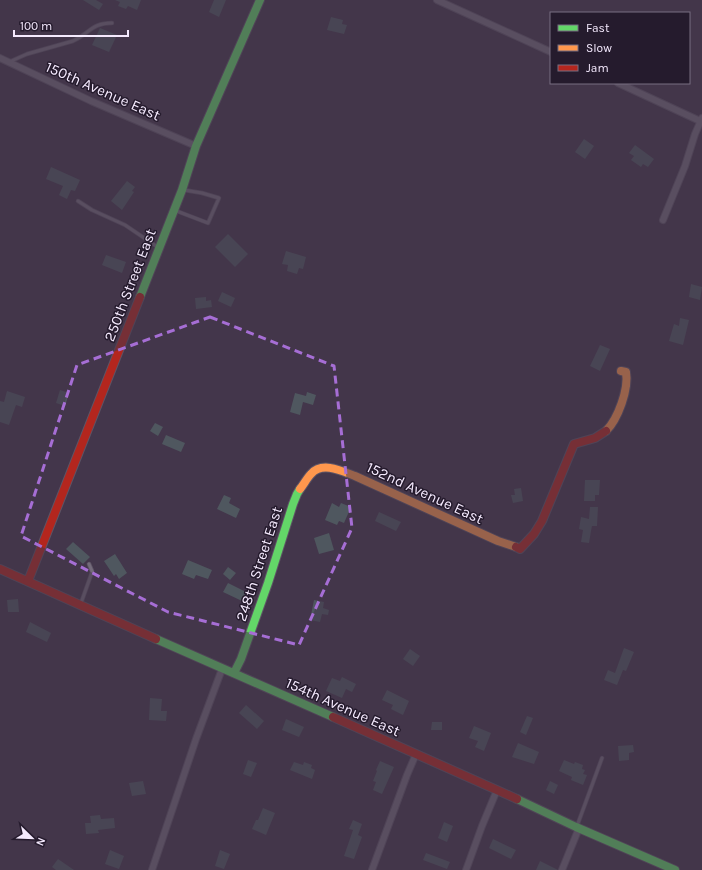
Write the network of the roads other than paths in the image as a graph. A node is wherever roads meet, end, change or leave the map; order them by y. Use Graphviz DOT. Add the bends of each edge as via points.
graph roads {
  1 [pos="260,0"];
  2 [pos="437,0"];
  3 [pos="112,23"];
  4 [pos="550,52"];
  5 [pos="0,58"];
  6 [pos="9,62"];
  7 [pos="620,84"];
  8 [pos="701,120"];
  9 [pos="196,146"];
  10 [pos="182,190"];
  11 [pos="78,200"];
  12 [pos="174,210"];
  13 [pos="663,220"];
  14 [pos="159,248"];
  15 [pos="621,371"];
  16 [pos="318,469"];
  17 [pos="89,564"];
  18 [pos="0,569"];
  19 [pos="28,581"];
  20 [pos="80,605"];
  21 [pos="222,669"];
  22 [pos="234,674"];
  23 [pos="416,754"];
  24 [pos="602,758"];
  25 [pos="497,790"];
  26 [pos="578,828"];
  27 [pos="152,870"];
  28 [pos="372,870"];
  29 [pos="466,870"];
  30 [pos="562,870"];
  31 [pos="675,870"];
  1 -- 9 [label="street, 250th Street East"];
  2 -- 4 [label="street"];
  3 -- 6 [label="lane" via="96,26 74,41 27,54"];
  5 -- 6 [label="street, 150th Avenue East"];
  6 -- 9 [label="street, 150th Avenue East"];
  7 -- 8 [label="street"];
  8 -- 13 [label="street"];
  9 -- 10 [label="street, 250th Street East"];
  10 -- 12 [label="street, 250th Street East"];
  10 -- 12 [label="lane" via="219,198 208,223"];
  11 -- 14 [label="lane" via="92,210 125,225"];
  12 -- 14 [label="street, 250th Street East"];
  14 -- 19 [label="street, 250th Street East"];
  15 -- 16 [label="street, 152nd Avenue East" via="626,372 628,376 621,407 615,420 606,432 598,437 574,444 542,521 520,549 355,476 327,467"];
  16 -- 22 [label="street, 248th Street East" via="312,472 297,494 268,584"];
  17 -- 20 [label="lane" via="92,571"];
  18 -- 19 [label="street, 154th Avenue East"];
  19 -- 20 [label="street, 154th Avenue East"];
  20 -- 21 [label="street, 154th Avenue East"];
  21 -- 22 [label="street, 154th Avenue East"];
  21 -- 27 [label="street"];
  22 -- 23 [label="street, 154th Avenue East"];
  23 -- 25 [label="street, 154th Avenue East"];
  23 -- 28 [label="street"];
  24 -- 26 [label="lane"];
  25 -- 26 [label="street, 154th Avenue East"];
  25 -- 29 [label="street"];
  26 -- 30 [label="street"];
  26 -- 31 [label="street, 154th Avenue East"];
}
